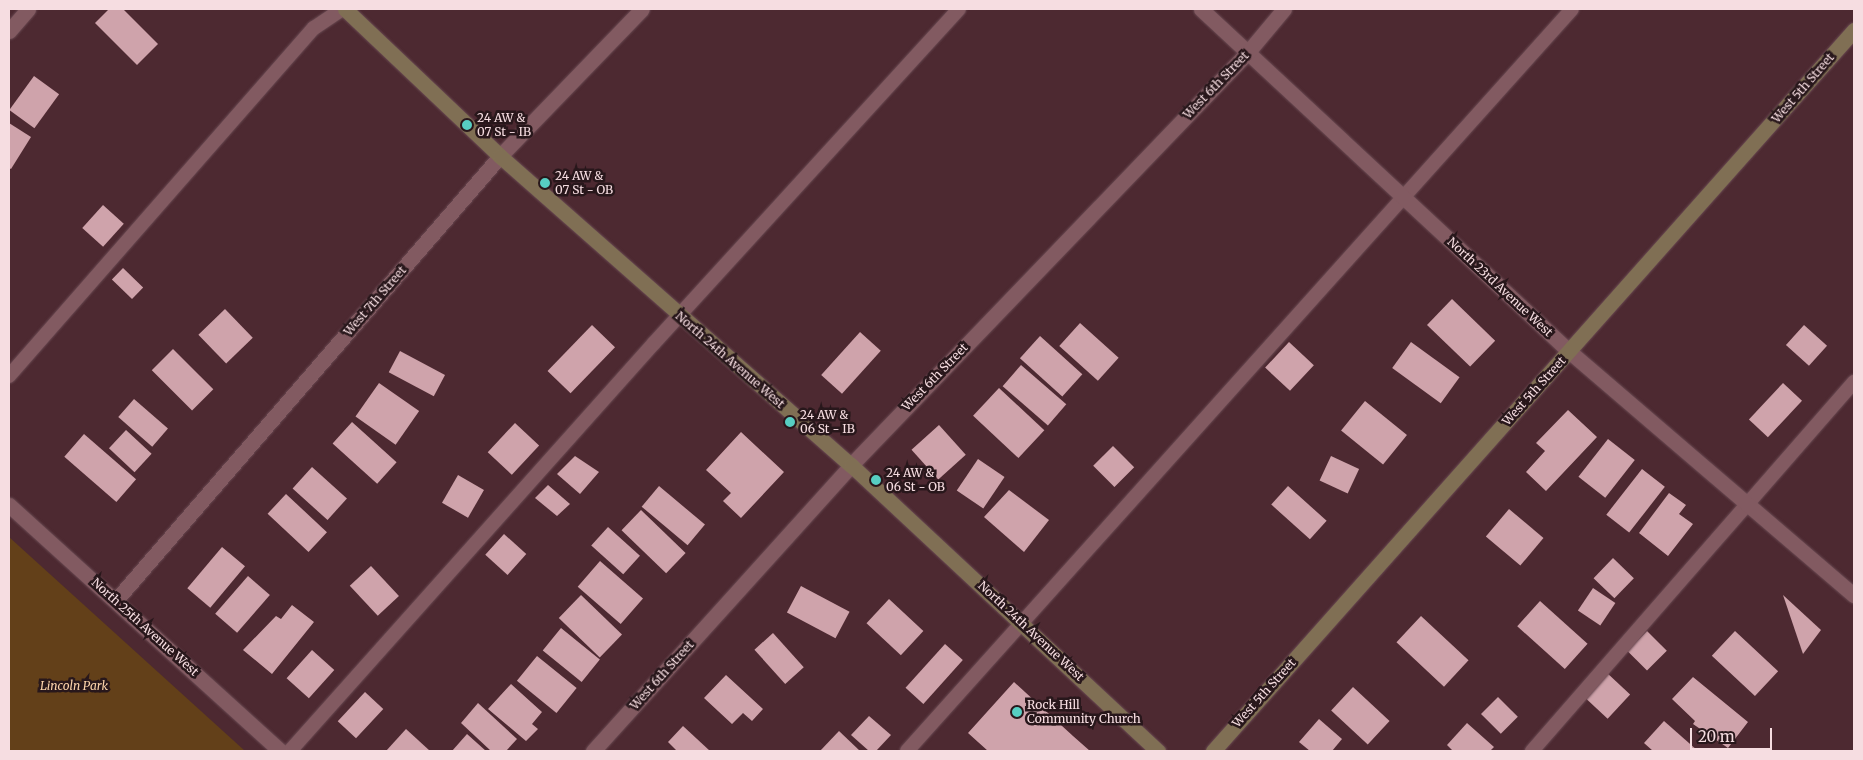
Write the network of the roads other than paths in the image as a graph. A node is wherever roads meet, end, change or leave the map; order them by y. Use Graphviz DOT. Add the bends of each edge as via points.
graph roads {
  1 [pos="28,9"];
  2 [pos="344,9"];
  3 [pos="642,9"];
  4 [pos="959,9"];
  5 [pos="1201,9"];
  6 [pos="1284,9"];
  7 [pos="1572,9"];
  8 [pos="1854,30"];
  9 [pos="9,31"];
  10 [pos="1248,52"];
  11 [pos="500,156"];
  12 [pos="1403,196"];
  13 [pos="679,316"];
  14 [pos="1570,352"];
  15 [pos="9,376"];
  16 [pos="1854,382"];
  17 [pos="851,465"];
  18 [pos="1746,504"];
  19 [pos="9,505"];
  20 [pos="1854,595"];
  21 [pos="116,600"];
  22 [pos="1023,623"];
  23 [pos="280,751"];
  24 [pos="290,751"];
  25 [pos="593,751"];
  26 [pos="907,751"];
  27 [pos="1158,751"];
  28 [pos="1213,751"];
  29 [pos="1532,751"];
  1 -- 9 [label="street"];
  2 -- 11 [label="street, North 24th Avenue West"];
  2 -- 15 [label="lane" via="314,28"];
  3 -- 11 [label="street, West 7th Street"];
  4 -- 13 [label="lane"];
  5 -- 10 [label="street, North 23rd Avenue West"];
  6 -- 10 [label="street, West 6th Street"];
  7 -- 12 [label="lane"];
  8 -- 14 [label="street, West 5th Street"];
  10 -- 12 [label="street, North 23rd Avenue West"];
  10 -- 17 [label="street, West 6th Street"];
  11 -- 13 [label="street, North 24th Avenue West"];
  11 -- 21 [label="street, West 7th Street"];
  12 -- 14 [label="street, North 23rd Avenue West"];
  12 -- 22 [label="lane"];
  13 -- 17 [label="street, North 24th Avenue West"];
  13 -- 24 [label="lane"];
  14 -- 18 [label="street, North 23rd Avenue West"];
  14 -- 28 [label="street, West 5th Street"];
  16 -- 18 [label="lane"];
  17 -- 22 [label="street, North 24th Avenue West"];
  17 -- 25 [label="street, West 6th Street"];
  18 -- 20 [label="street, North 23rd Avenue West"];
  18 -- 29 [label="lane"];
  19 -- 21 [label="street, North 25th Avenue West"];
  21 -- 23 [label="street, North 25th Avenue West"];
  22 -- 26 [label="lane"];
  22 -- 27 [label="street, North 24th Avenue West"];
}
